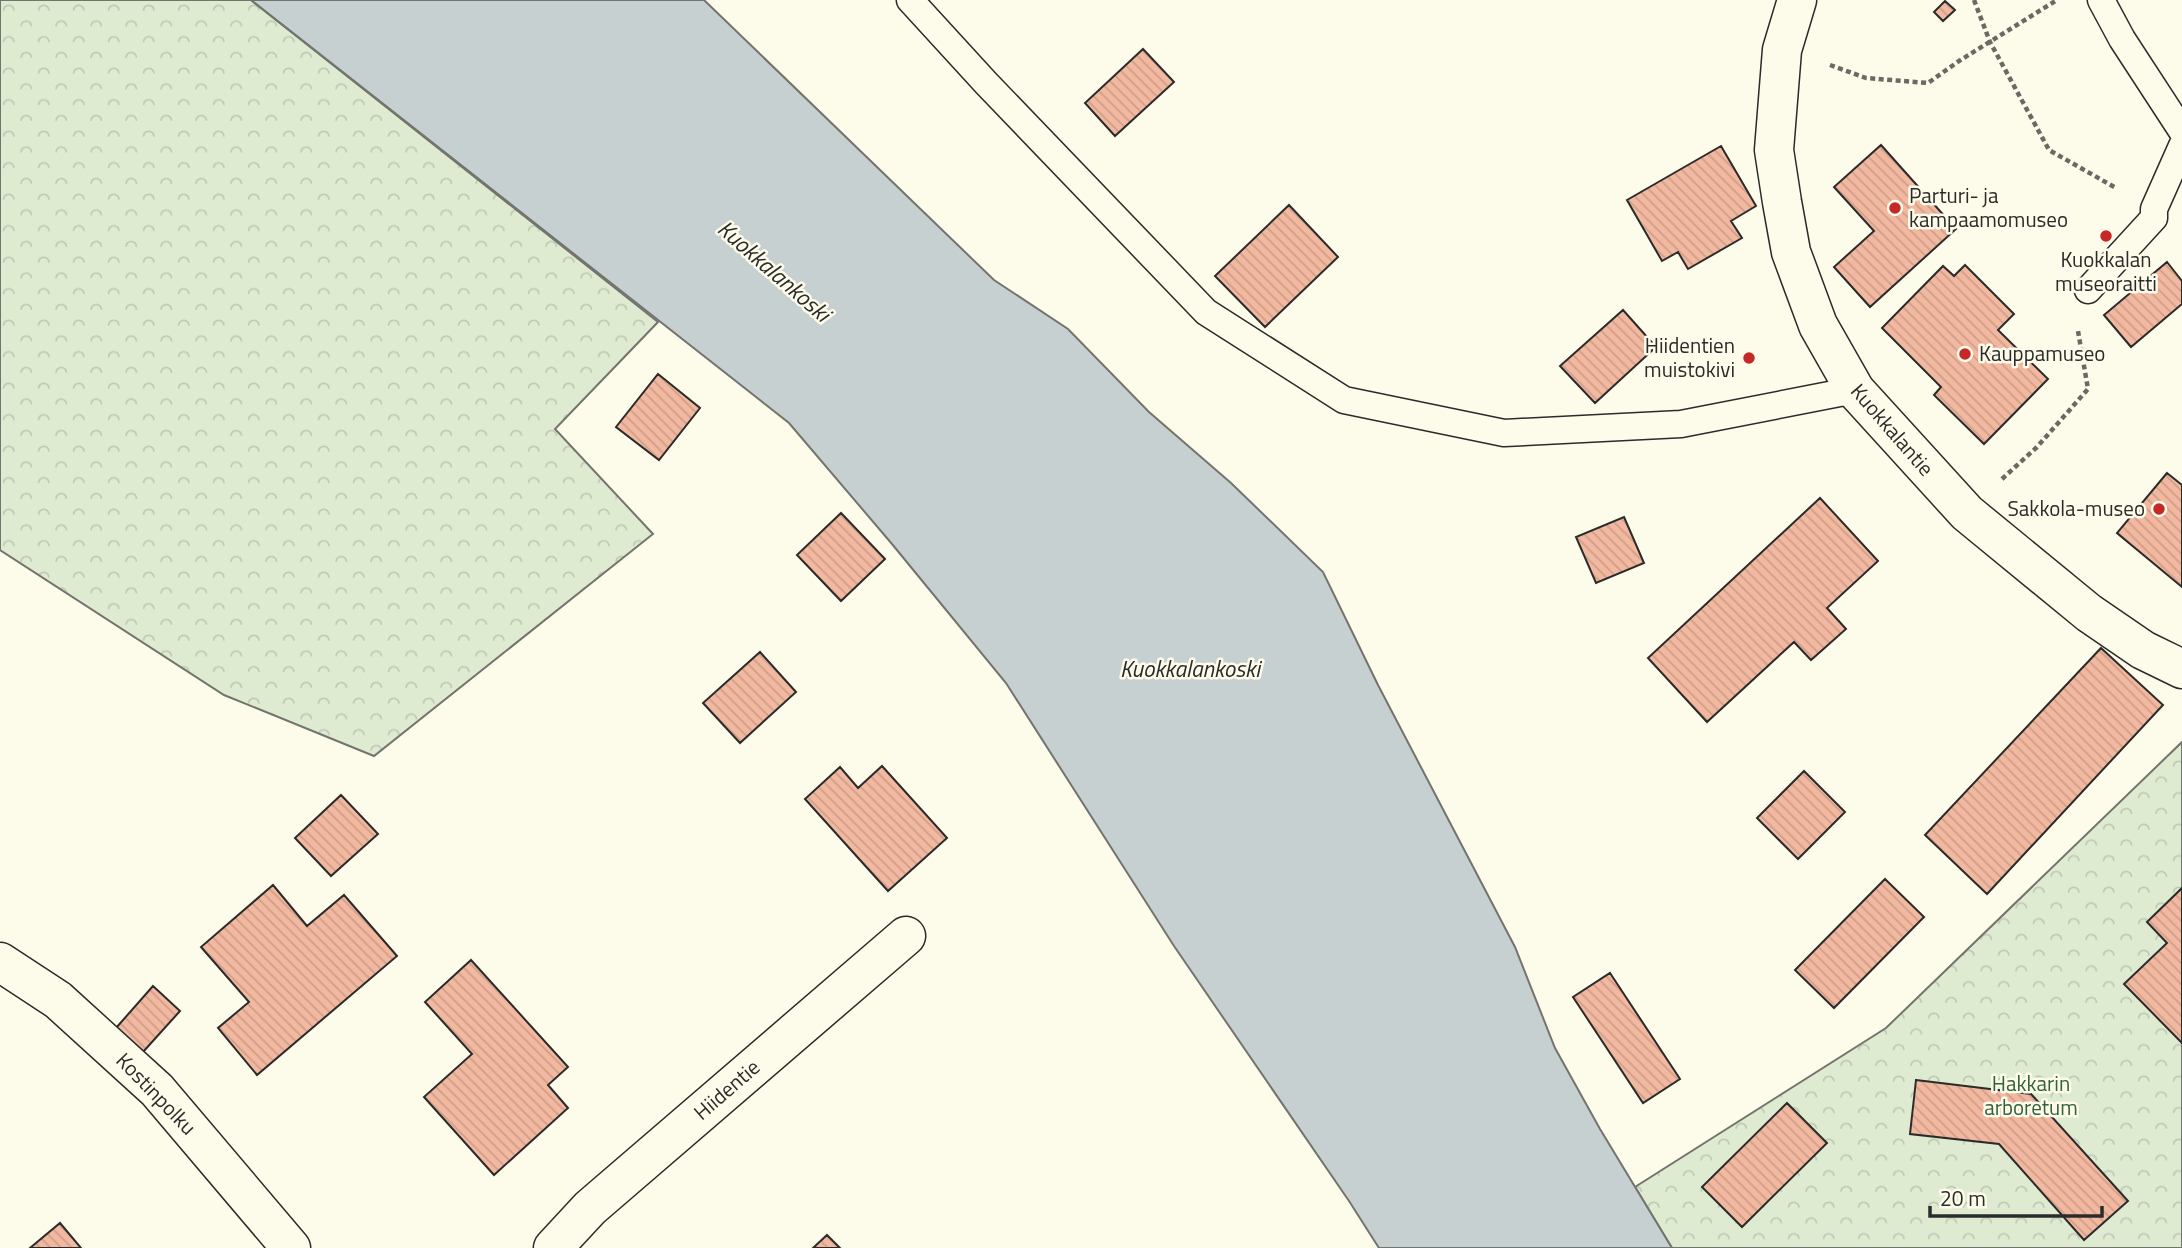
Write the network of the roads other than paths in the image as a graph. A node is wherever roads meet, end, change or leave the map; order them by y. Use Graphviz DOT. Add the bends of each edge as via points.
graph roads {
  1 [pos="910,0"];
  2 [pos="1797,0"];
  3 [pos="2101,0"];
  4 [pos="2182,131"];
  5 [pos="2182,146"];
  6 [pos="2088,289"];
  7 [pos="1855,390"];
  8 [pos="2182,669"];
  9 [pos="906,936"];
  10 [pos="0,962"];
  11 [pos="291,1248"];
  12 [pos="553,1248"];
  1 -- 7 [label="lane" via="1206,312 1344,400 1504,433 1681,424"];
  2 -- 7 [label="street, Kuokkalantie" via="1782,50 1774,149 1791,253 1818,325"];
  3 -- 4 [label="lane"];
  5 -- 6 [label="lane" via="2154,218"];
  7 -- 8 [label="street, Kuokkalantie" via="1967,513 2089,612 2143,650"];
  9 -- 12 [label="street, Hiidentie" via="590,1208"];
  10 -- 11 [label="street, Kostinpolku" via="58,1000 157,1090"];
}
